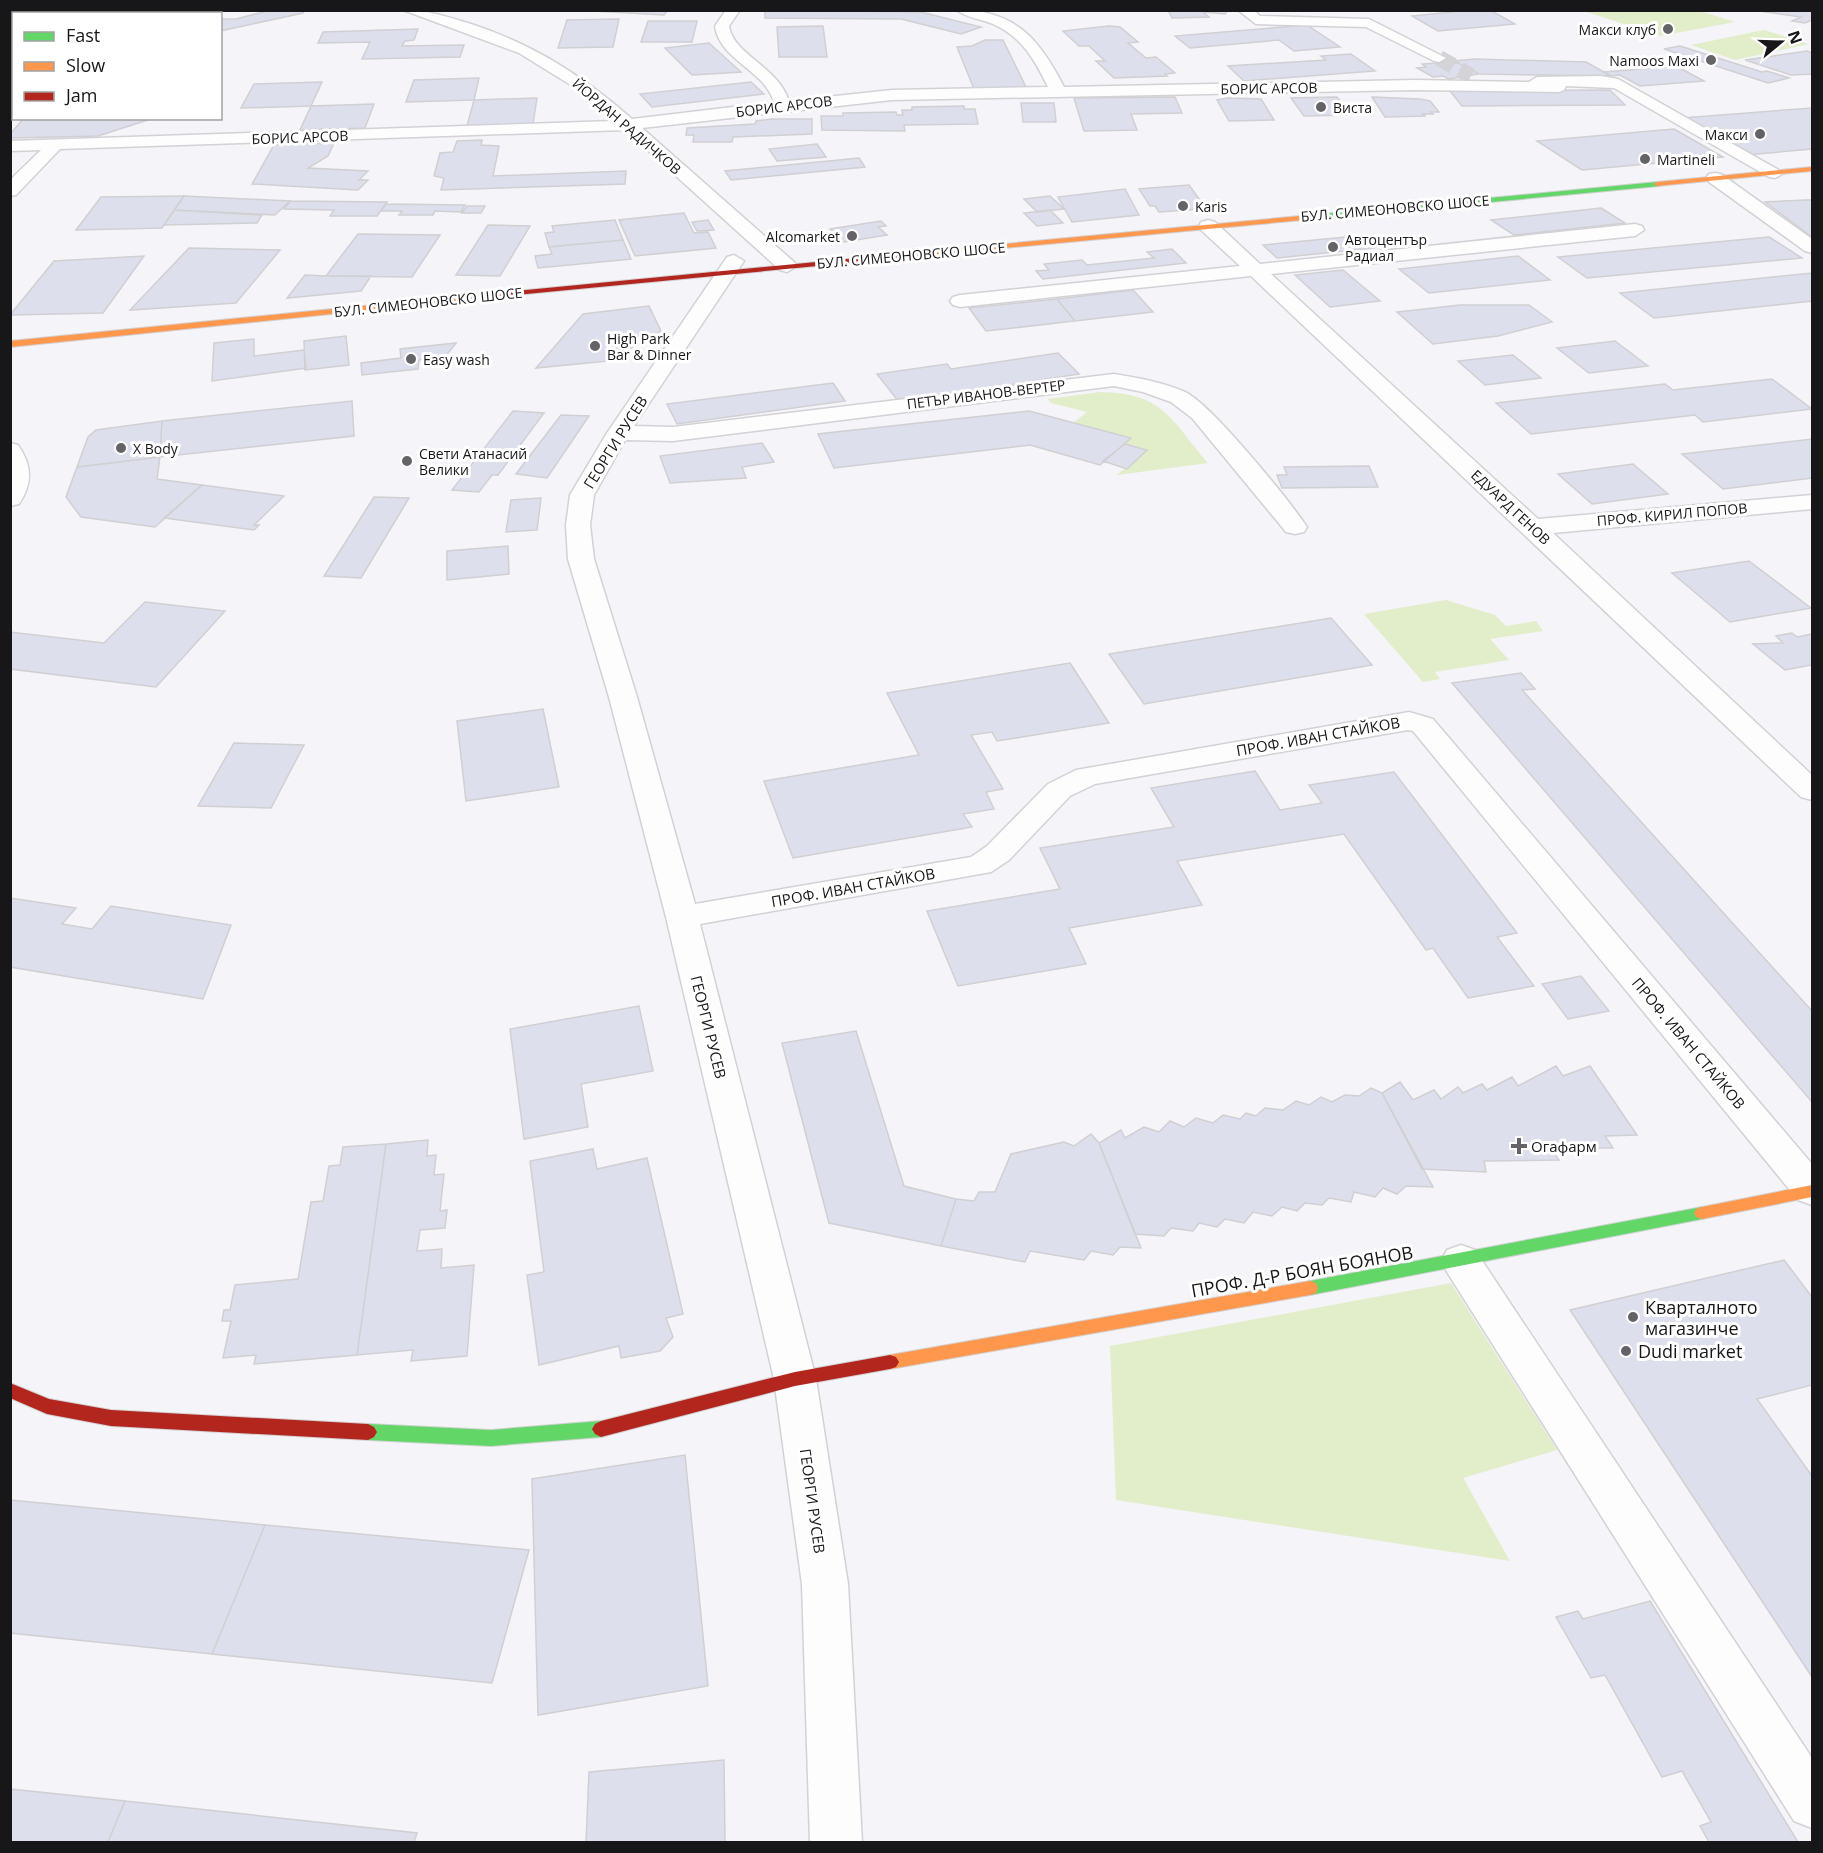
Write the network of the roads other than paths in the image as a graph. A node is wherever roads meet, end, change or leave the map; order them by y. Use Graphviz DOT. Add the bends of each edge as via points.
graph roads {
  1 [pos="410,10"];
  2 [pos="457,10"];
  3 [pos="733,10"];
  4 [pos="964,10"];
  5 [pos="1250,15"];
  6 [pos="441,20"];
  7 [pos="1439,58"];
  8 [pos="1471,76"];
  9 [pos="1056,87"];
  10 [pos="1558,87"];
  11 [pos="783,106"];
  12 [pos="627,125"];
  13 [pos="56,144"];
  14 [pos="10,146"];
  15 [pos="1812,161"];
  16 [pos="1769,169"];
  17 [pos="1812,169"];
  18 [pos="1715,178"];
  19 [pos="10,191"];
  20 [pos="1208,226"];
  21 [pos="1635,230"];
  22 [pos="1812,247"];
  23 [pos="782,261"];
  24 [pos="731,266"];
  25 [pos="1256,269"];
  26 [pos="960,301"];
  27 [pos="10,332"];
  28 [pos="10,344"];
  29 [pos="618,434"];
  30 [pos="10,450"];
  31 [pos="10,499"];
  32 [pos="1812,502"];
  33 [pos="1295,526"];
  34 [pos="1533,527"];
  35 [pos="1812,791"];
  36 [pos="681,917"];
  37 [pos="1812,1191"];
  38 [pos="1461,1261"];
  39 [pos="795,1379"];
  40 [pos="10,1390"];
  41 [pos="1812,1803"];
  42 [pos="837,1842"];
  1 -- 6 [label="street, ЙОРДАН РАДИЧКОВ"];
  2 -- 6 [label="street"];
  3 -- 11 [label="street" via="722,26 726,41 771,79"];
  4 -- 9 [label="street" via="1014,28 1040,53"];
  5 -- 7 [label="street" via="1359,21 1377,26"];
  6 -- 12 [label="street, ЙОРДАН РАДИЧКОВ" via="537,56 570,76"];
  8 -- 16 [label="street" via="1519,83 1618,84"];
  10 -- 11 [label="street, БОРИС АРСОВ" via="1415,85 935,94"];
  11 -- 12 [label="street, БОРИС АРСОВ"];
  12 -- 13 [label="street, БОРИС АРСОВ"];
  12 -- 23 [label="street, ЙОРДАН РАДИЧКОВ"];
  13 -- 14 [label="street, БОРИС АРСОВ"];
  13 -- 19 [label="street"];
  15 -- 16 [label="main road, БУЛ. СИМЕОНОВСКО ШОСЕ"];
  16 -- 17 [label="main road, БУЛ. СИМЕОНОВСКО ШОСЕ"];
  16 -- 18 [label="main road, БУЛ. СИМЕОНОВСКО ШОСЕ"];
  16 -- 23 [label="main road, БУЛ. СИМЕОНОВСКО ШОСЕ"];
  18 -- 20 [label="main road, БУЛ. СИМЕОНОВСКО ШОСЕ"];
  18 -- 22 [label="street"];
  20 -- 23 [label="main road, БУЛ. СИМЕОНОВСКО ШОСЕ"];
  20 -- 25 [label="street, ЕДУАРД ГЕНОВ"];
  21 -- 25 [label="street"];
  23 -- 24 [label="main road, БУЛ. СИМЕОНОВСКО ШОСЕ"];
  24 -- 27 [label="main road, БУЛ. СИМЕОНОВСКО ШОСЕ"];
  24 -- 28 [label="main road, БУЛ. СИМЕОНОВСКО ШОСЕ"];
  24 -- 29 [label="street, ГЕОРГИ РУСЕВ"];
  25 -- 26 [label="street"];
  25 -- 34 [label="street, ЕДУАРД ГЕНОВ"];
  29 -- 33 [label="street, ПЕТЪР ИВАНОВ-ВЕРТЕР" via="673,434 1114,380 1179,397 1200,413"];
  29 -- 36 [label="street, ГЕОРГИ РУСЕВ" via="582,495 578,525 581,560 623,697"];
  30 -- 31 [label="street" via="19,462 17,485"];
  32 -- 34 [label="street, ПРОФ. КИРИЛ ПОПОВ"];
  34 -- 35 [label="street, ЕДУАРД ГЕНОВ"];
  36 -- 37 [label="street, ПРОФ. ИВАН СТАЙКОВ" via="980,865 998,853 1059,790 1087,776 1409,721 1423,725"];
  36 -- 39 [label="street, ГЕОРГИ РУСЕВ"];
  37 -- 38 [label="main road, ПРОФ. Д-Р БОЯН БОЯНОВ"];
  38 -- 39 [label="main road, ПРОФ. Д-Р БОЯН БОЯНОВ"];
  38 -- 41 [label="street"];
  39 -- 40 [label="main road, ПРОФ. Д-Р БОЯН БОЯНОВ" via="601,1429 491,1438 111,1418 47,1406"];
  39 -- 42 [label="street, ГЕОРГИ РУСЕВ" via="825,1584"];
}
